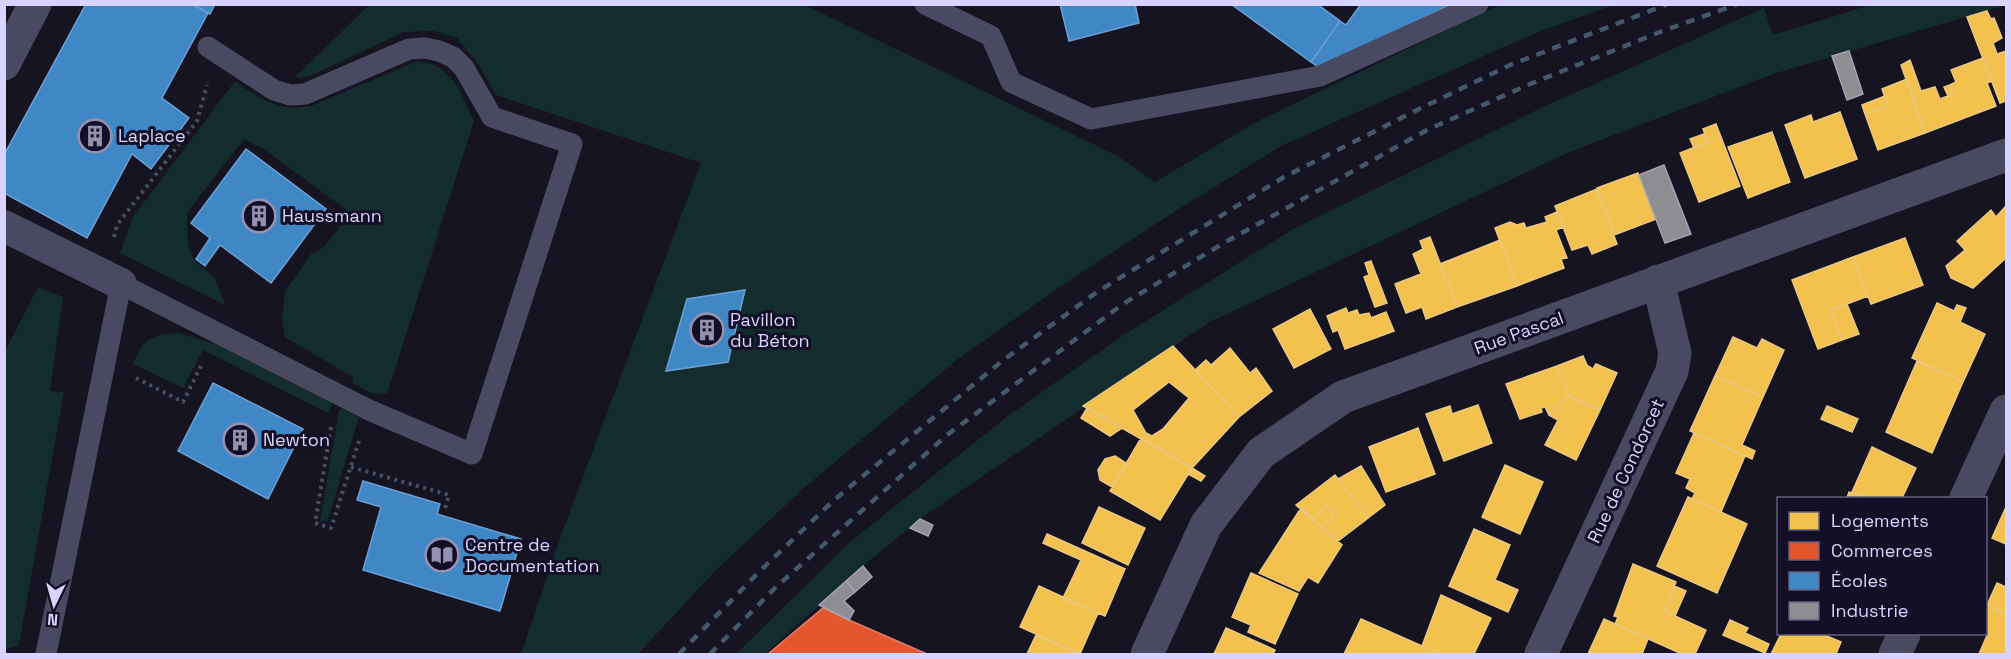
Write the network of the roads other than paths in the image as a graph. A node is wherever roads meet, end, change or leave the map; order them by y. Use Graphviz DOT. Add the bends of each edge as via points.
graph roads {
  1 [pos="35,4"];
  2 [pos="925,4"];
  3 [pos="1478,4"];
  4 [pos="208,47"];
  5 [pos="4,64"];
  6 [pos="2007,155"];
  7 [pos="4,226"];
  8 [pos="113,280"];
  9 [pos="1658,281"];
  10 [pos="2006,414"];
  11 [pos="1966,497"];
  12 [pos="1903,635"];
  13 [pos="46,654"];
  14 [pos="1147,654"];
  15 [pos="1541,654"];
  16 [pos="1895,654"];
  1 -- 5 [label="street"];
  2 -- 3 [label="lane" via="991,36 1011,82 1091,119 1320,76"];
  4 -- 8 [label="lane" via="274,90 290,95 305,94 410,49 440,51 464,68 492,117 572,144 472,454 369,410"];
  6 -- 9 [label="street, Rue Pascal"];
  7 -- 8 [label="street"];
  8 -- 13 [label="lane" via="103,371"];
  9 -- 14 [label="street, Rue Pascal" via="1343,397 1261,453 1206,525"];
  9 -- 15 [label="street, Rue de Condorcet" via="1674,353 1672,371"];
  10 -- 11 [label="street"];
  12 -- 16 [label="street"];
}
